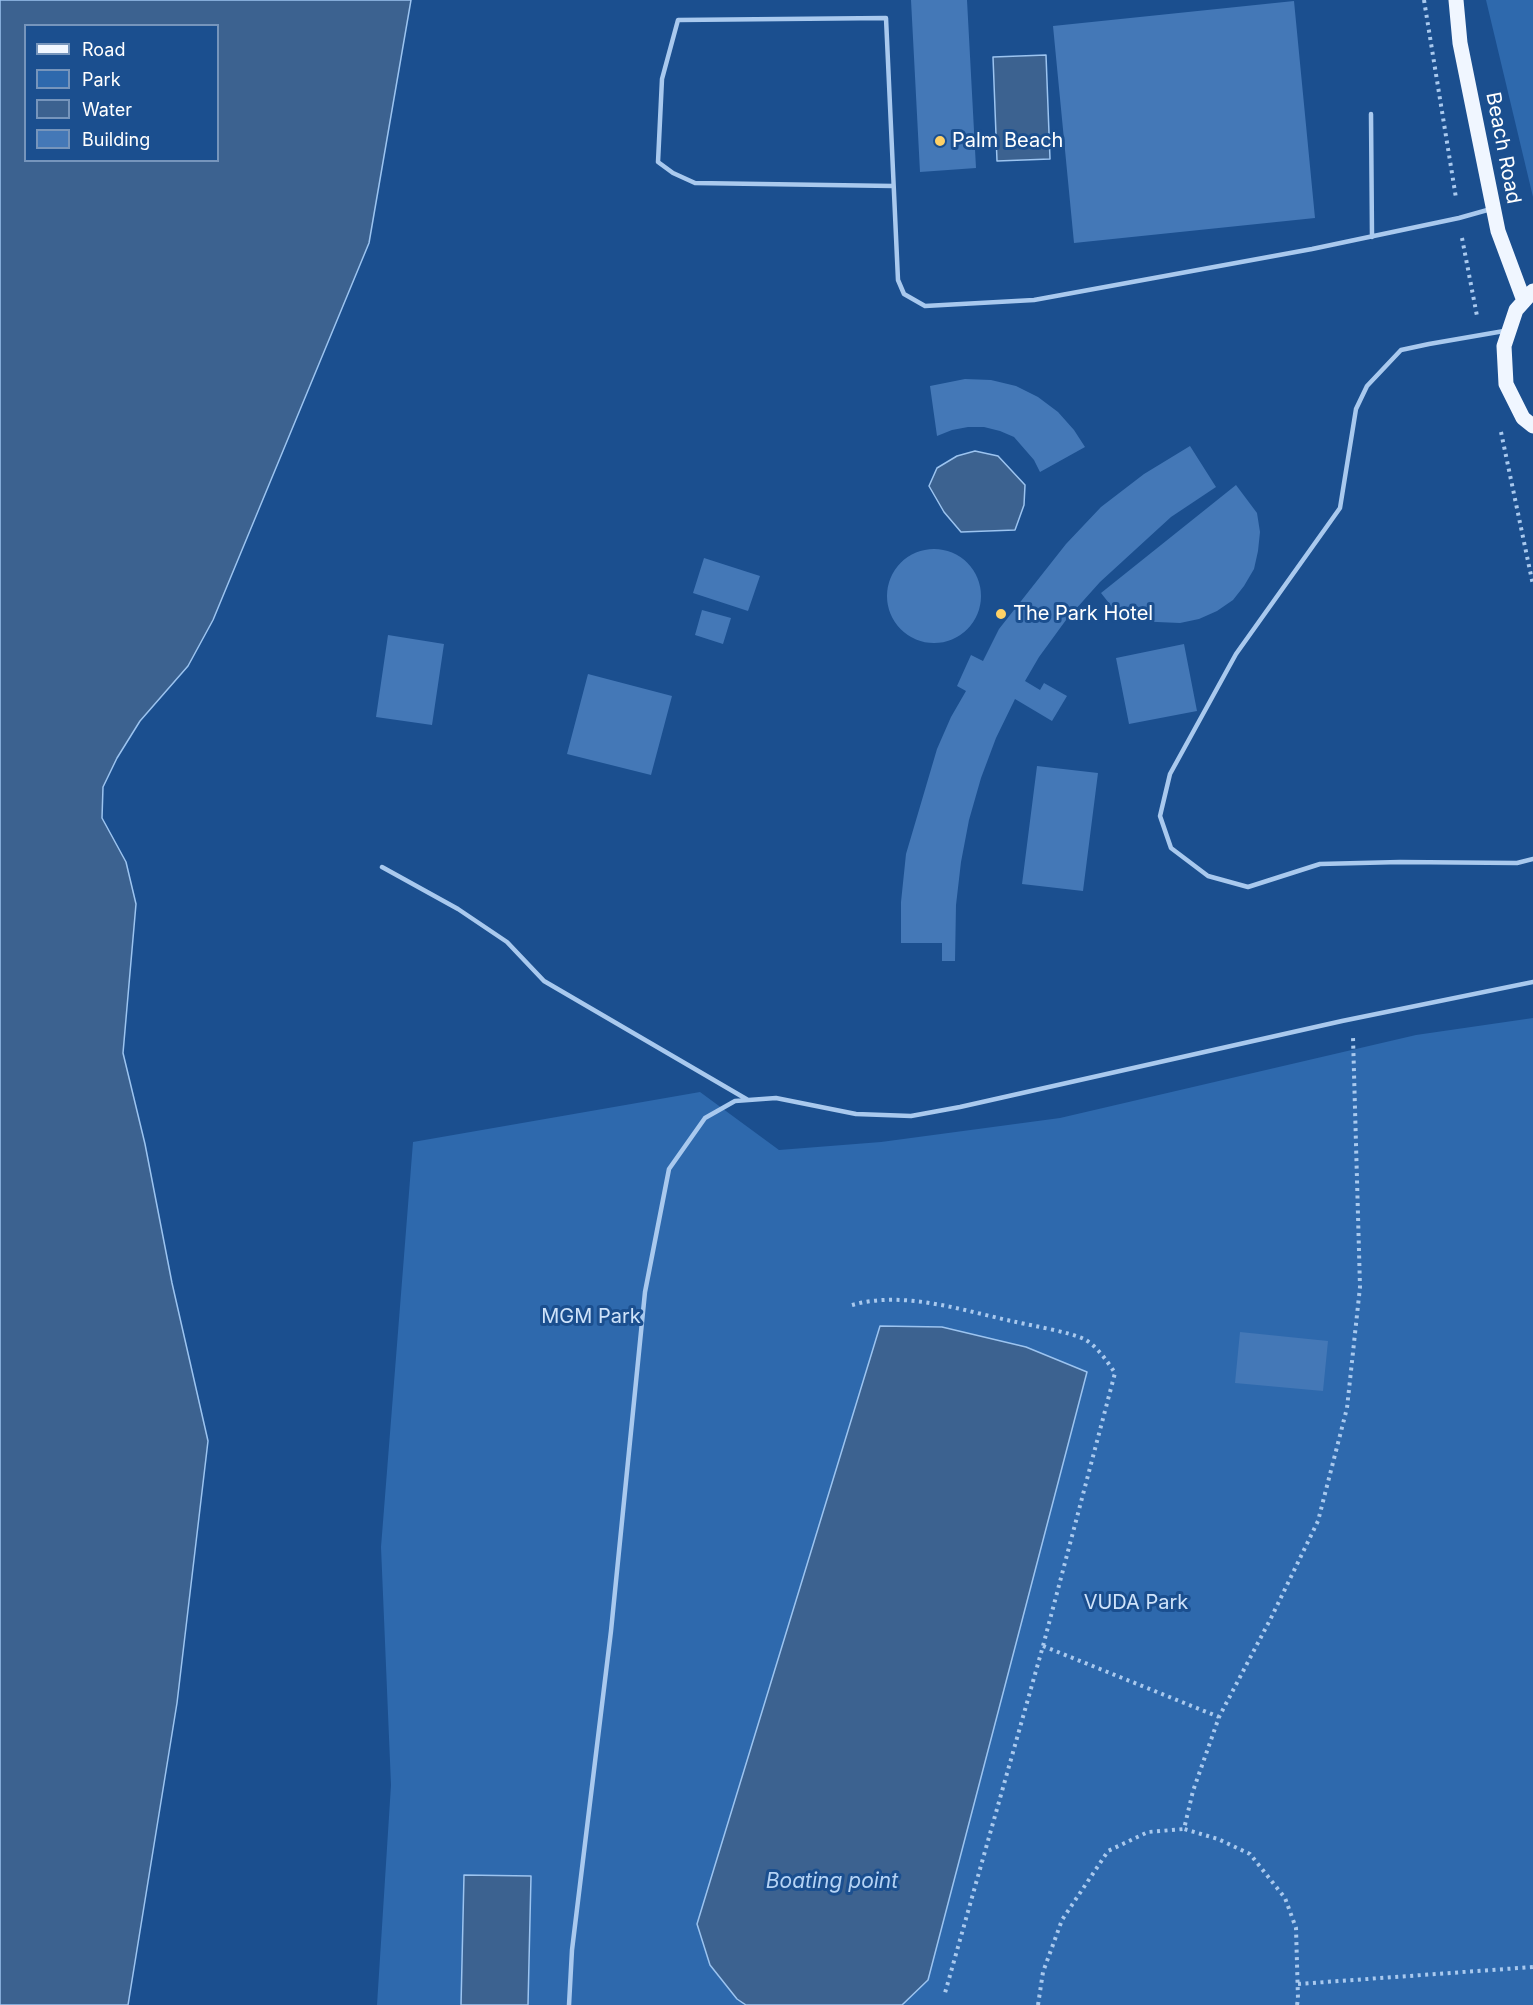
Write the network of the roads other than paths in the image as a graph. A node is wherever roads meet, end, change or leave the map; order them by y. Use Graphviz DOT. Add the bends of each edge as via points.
graph roads {
  1 [pos="1456,0"];
  2 [pos="1371,114"];
  3 [pos="893,186"];
  4 [pos="1494,208"];
  5 [pos="1372,237"];
  6 [pos="1528,296"];
  7 [pos="1509,330"];
  8 [pos="1533,426"];
  9 [pos="1533,859"];
  10 [pos="382,867"];
  11 [pos="1533,981"];
  12 [pos="748,1100"];
  13 [pos="569,2005"];
  1 -- 4 [label="main road, Beach Road" via="1460,43"];
  2 -- 5 [label="lane"];
  3 -- 3 [label="lane" via="695,183 658,162 662,79 678,20 886,18"];
  3 -- 5 [label="lane" via="898,280 904,294 925,306 1034,300"];
  4 -- 5 [label="lane"];
  4 -- 6 [label="main road, Beach Road" via="1498,231"];
  6 -- 7 [label="main road" via="1516,310"];
  7 -- 8 [label="main road" via="1504,346 1506,384 1523,418"];
  7 -- 9 [label="lane" via="1401,350 1367,386 1356,409 1340,508 1236,654 1170,774 1160,816 1172,848 1208,876 1248,887 1320,864 1517,863"];
  10 -- 12 [label="lane" via="458,909 507,942 544,981"];
  11 -- 12 [label="lane" via="911,1116 856,1114 776,1098"];
  12 -- 13 [label="lane" via="735,1101 705,1118 669,1169 645,1292"];
}
